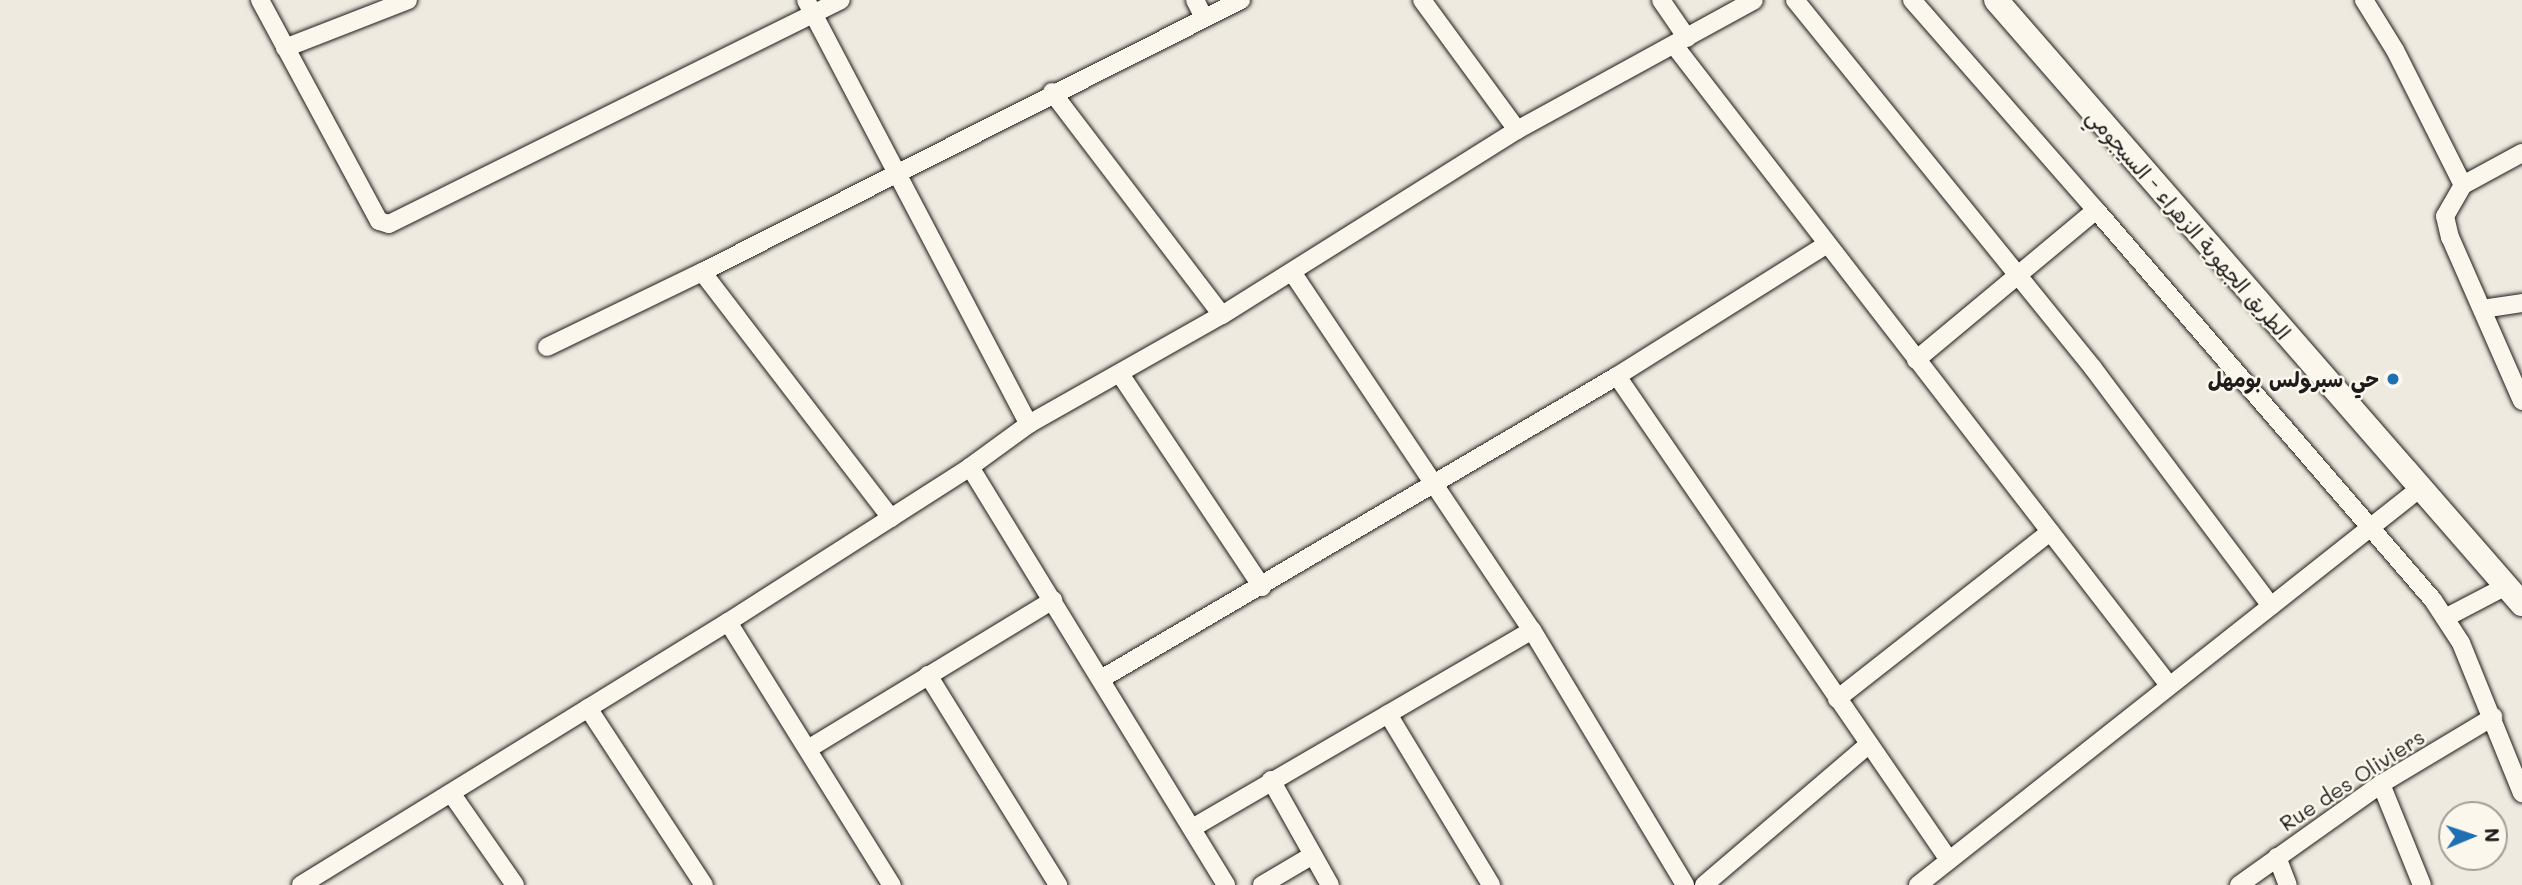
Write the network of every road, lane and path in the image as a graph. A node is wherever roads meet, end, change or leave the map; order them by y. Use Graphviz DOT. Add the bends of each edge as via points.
graph roads {
  1 [pos="260,0"];
  2 [pos="408,0"];
  3 [pos="841,0"];
  4 [pos="1195,0"];
  5 [pos="1241,0"];
  6 [pos="1422,0"];
  7 [pos="1661,0"];
  8 [pos="1754,0"];
  9 [pos="1795,0"];
  10 [pos="1912,0"];
  11 [pos="2364,0"];
  12 [pos="2001,2"];
  13 [pos="809,7"];
  14 [pos="1204,18"];
  15 [pos="1680,41"];
  16 [pos="285,48"];
  17 [pos="1052,92"];
  18 [pos="1517,130"];
  19 [pos="2522,153"];
  20 [pos="896,171"];
  21 [pos="2463,185"];
  22 [pos="2096,210"];
  23 [pos="1826,245"];
  24 [pos="702,272"];
  25 [pos="1292,272"];
  26 [pos="2017,275"];
  27 [pos="2522,303"];
  28 [pos="2482,309"];
  29 [pos="1222,315"];
  30 [pos="547,347"];
  31 [pos="1916,360"];
  32 [pos="1120,374"];
  33 [pos="1617,376"];
  34 [pos="2522,401"];
  35 [pos="1029,424"];
  36 [pos="970,467"];
  37 [pos="1434,483"];
  38 [pos="2419,489"];
  39 [pos="891,518"];
  40 [pos="2372,530"];
  41 [pos="2050,532"];
  42 [pos="1262,587"];
  43 [pos="2515,595"];
  44 [pos="1053,600"];
  45 [pos="2271,606"];
  46 [pos="2445,618"];
  47 [pos="729,622"];
  48 [pos="1532,630"];
  49 [pos="928,675"];
  50 [pos="1101,679"];
  51 [pos="2168,684"];
  52 [pos="1837,699"];
  53 [pos="588,708"];
  54 [pos="1388,714"];
  55 [pos="2493,717"];
  56 [pos="1869,744"];
  57 [pos="808,749"];
  58 [pos="1271,780"];
  59 [pos="2381,784"];
  60 [pos="451,793"];
  61 [pos="2522,793"];
  62 [pos="1194,827"];
  63 [pos="1312,855"];
  64 [pos="2277,856"];
  65 [pos="1949,860"];
  66 [pos="323,879"];
  67 [pos="301,885"];
  68 [pos="515,885"];
  69 [pos="704,885"];
  70 [pos="892,885"];
  71 [pos="1058,885"];
  72 [pos="1226,885"];
  73 [pos="1262,885"];
  74 [pos="1330,885"];
  75 [pos="1491,885"];
  76 [pos="1685,885"];
  77 [pos="1704,885"];
  78 [pos="1918,885"];
  79 [pos="2239,885"];
  80 [pos="2288,885"];
  81 [pos="2422,885"];
  1 -- 16 [label="street"];
  2 -- 16 [label="street"];
  3 -- 13 [label="street"];
  4 -- 14 [label="street"];
  5 -- 14 [label="street"];
  6 -- 18 [label="street"];
  7 -- 15 [label="street"];
  8 -- 15 [label="street"];
  9 -- 26 [label="street" via="1921,150"];
  10 -- 22 [label="street"];
  11 -- 21 [label="street" via="2395,50"];
  12 -- 38 [label="main road, الطريق الجهوية الزهراء - السيجومي"];
  13 -- 16 [label="street" via="389,224 379,220"];
  13 -- 20 [label="street"];
  14 -- 17 [label="street"];
  15 -- 18 [label="street"];
  15 -- 23 [label="street"];
  17 -- 20 [label="street"];
  17 -- 29 [label="street"];
  18 -- 25 [label="street"];
  19 -- 21 [label="street"];
  20 -- 24 [label="street"];
  20 -- 35 [label="street"];
  21 -- 28 [label="street" via="2445,216 2446,226"];
  22 -- 26 [label="street"];
  22 -- 40 [label="street"];
  23 -- 31 [label="street"];
  23 -- 33 [label="street"];
  24 -- 30 [label="street"];
  24 -- 39 [label="street"];
  25 -- 29 [label="street"];
  25 -- 37 [label="street"];
  26 -- 31 [label="street"];
  26 -- 45 [label="street" via="2093,368"];
  27 -- 28 [label="street"];
  28 -- 34 [label="street"];
  29 -- 32 [label="street"];
  31 -- 41 [label="street"];
  32 -- 35 [label="street"];
  32 -- 42 [label="street"];
  33 -- 37 [label="street"];
  33 -- 52 [label="street"];
  35 -- 36 [label="street"];
  36 -- 39 [label="street"];
  36 -- 44 [label="street"];
  37 -- 42 [label="street"];
  37 -- 48 [label="street"];
  38 -- 40 [label="street"];
  38 -- 43 [label="main road, الطريق الجهوية الزهراء - السيجومي"];
  39 -- 47 [label="street"];
  40 -- 45 [label="street"];
  40 -- 46 [label="street"];
  41 -- 51 [label="street"];
  41 -- 52 [label="street"];
  42 -- 50 [label="street"];
  43 -- 46 [label="street"];
  44 -- 49 [label="street"];
  44 -- 50 [label="street"];
  45 -- 51 [label="street"];
  46 -- 55 [label="street"];
  47 -- 53 [label="street"];
  47 -- 57 [label="street"];
  48 -- 54 [label="street"];
  48 -- 76 [label="street"];
  49 -- 57 [label="street"];
  49 -- 71 [label="street"];
  50 -- 62 [label="street"];
  51 -- 65 [label="street"];
  52 -- 56 [label="street"];
  53 -- 60 [label="street"];
  53 -- 69 [label="street"];
  54 -- 58 [label="street"];
  54 -- 75 [label="street"];
  55 -- 59 [label="street, Rue des Oliviers"];
  55 -- 61 [label="street"];
  56 -- 65 [label="street"];
  56 -- 77 [label="street"];
  57 -- 70 [label="street"];
  58 -- 62 [label="street"];
  58 -- 63 [label="street"];
  59 -- 64 [label="street, Rue des Oliviers"];
  59 -- 81 [label="street"];
  60 -- 66 [label="street"];
  60 -- 68 [label="street"];
  62 -- 72 [label="street"];
  63 -- 73 [label="street"];
  63 -- 74 [label="street"];
  64 -- 79 [label="street, Rue des Oliviers"];
  64 -- 80 [label="street"];
  65 -- 78 [label="street"];
  66 -- 67 [label="street"];
}
